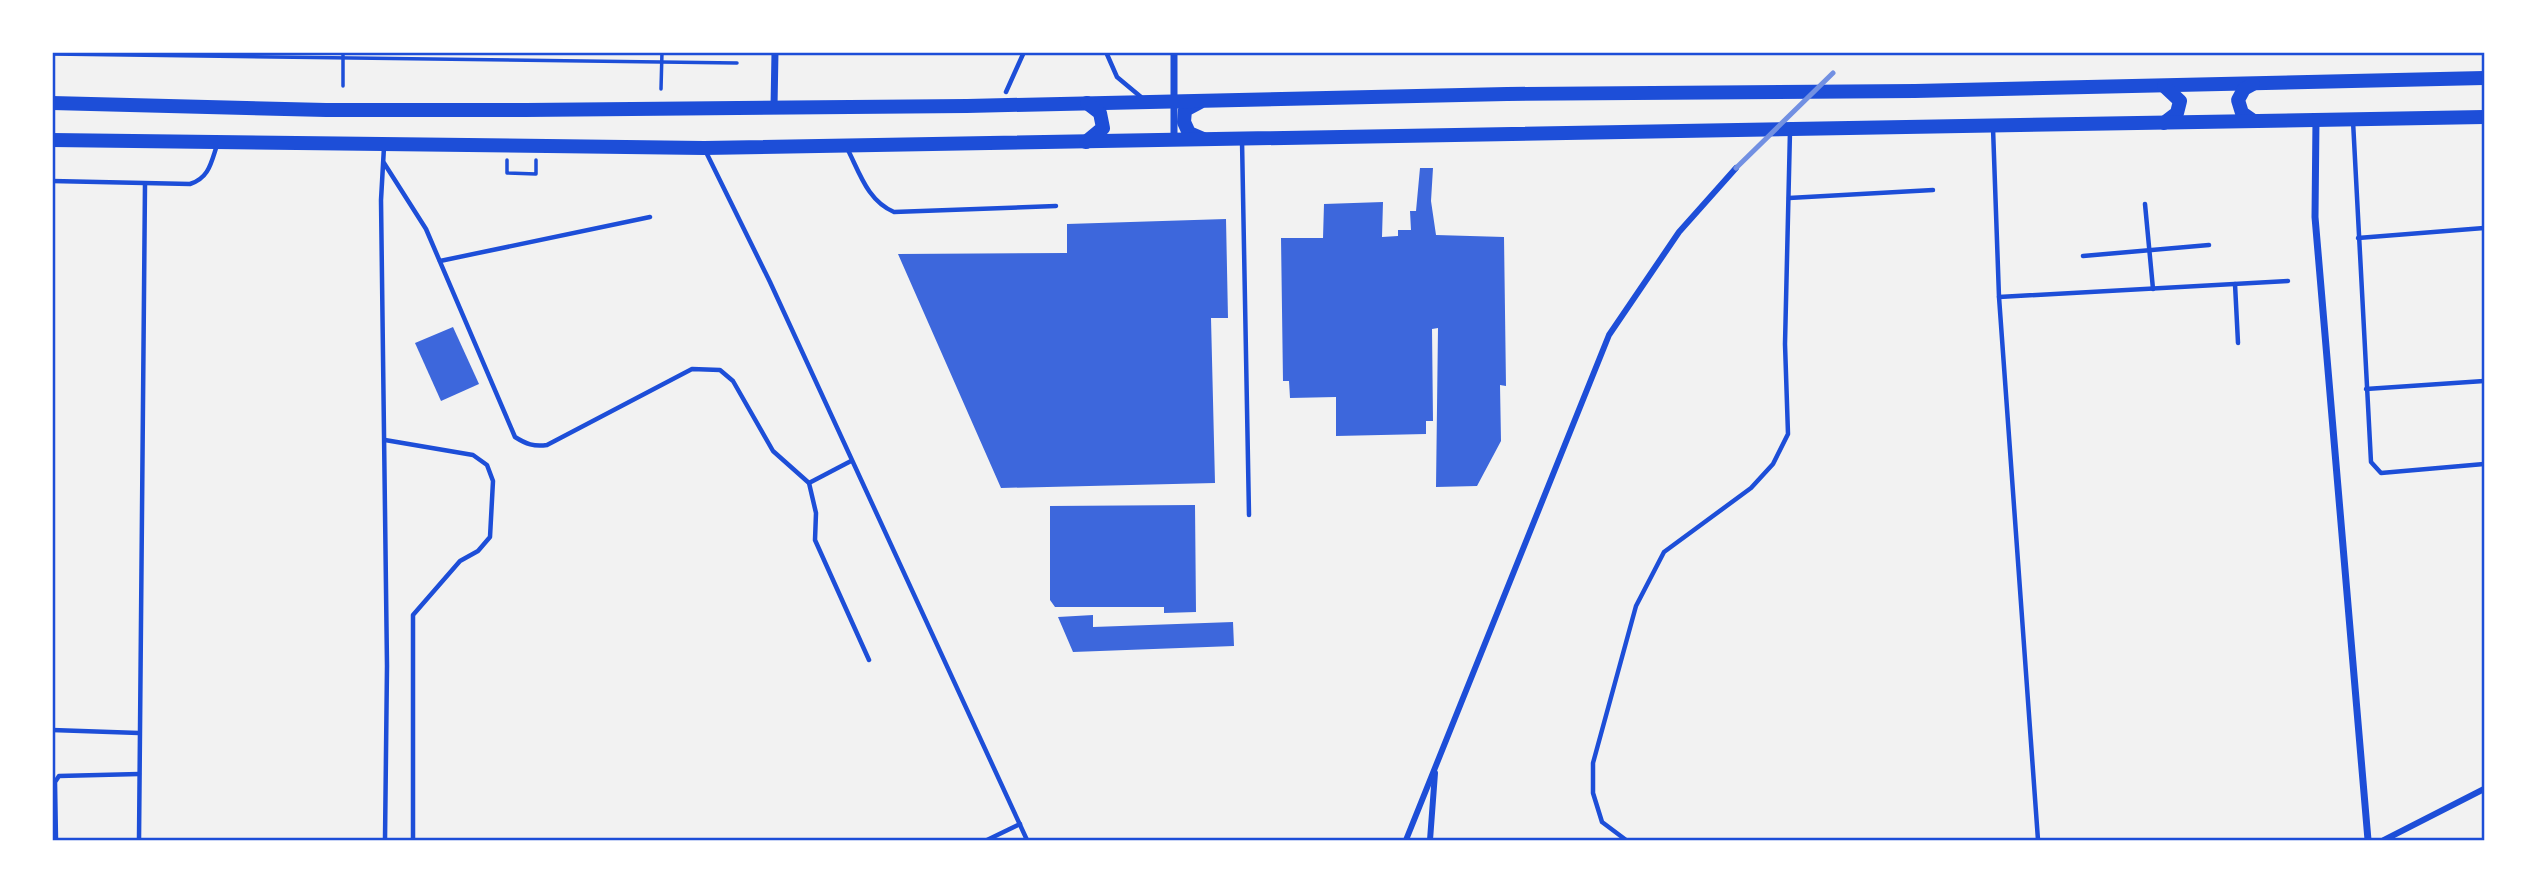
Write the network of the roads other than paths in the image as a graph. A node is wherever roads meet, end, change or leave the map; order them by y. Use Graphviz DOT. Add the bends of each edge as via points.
graph roads {
  1 [pos="775,52"];
  2 [pos="1024,52"];
  3 [pos="1106,52"];
  4 [pos="1174,52"];
  5 [pos="2484,78"];
  6 [pos="2253,84"];
  7 [pos="2164,86"];
  8 [pos="1006,92"];
  9 [pos="1204,100"];
  10 [pos="1174,101"];
  11 [pos="1148,102"];
  12 [pos="52,103"];
  13 [pos="1087,103"];
  14 [pos="774,107"];
  15 [pos="2484,117"];
  16 [pos="2353,118"];
  17 [pos="2316,119"];
  18 [pos="2252,120"];
  19 [pos="2164,123"];
  20 [pos="1993,127"];
  21 [pos="1790,130"];
  22 [pos="1242,139"];
  23 [pos="52,140"];
  24 [pos="1207,140"];
  25 [pos="1174,141"];
  26 [pos="1085,142"];
  27 [pos="217,144"];
  28 [pos="847,146"];
  29 [pos="384,147"];
  30 [pos="704,148"];
  31 [pos="384,163"];
  32 [pos="1736,168"];
  33 [pos="52,181"];
  34 [pos="145,184"];
  35 [pos="1933,191"];
  36 [pos="1789,198"];
  37 [pos="2145,204"];
  38 [pos="1056,206"];
  39 [pos="650,217"];
  40 [pos="2484,229"];
  41 [pos="2358,239"];
  42 [pos="2209,246"];
  43 [pos="2149,250"];
  44 [pos="2083,256"];
  45 [pos="440,261"];
  46 [pos="2288,281"];
  47 [pos="2235,284"];
  48 [pos="2153,289"];
  49 [pos="1999,298"];
  50 [pos="2238,343"];
  51 [pos="2484,381"];
  52 [pos="2366,389"];
  53 [pos="384,440"];
  54 [pos="851,461"];
  55 [pos="2484,464"];
  56 [pos="809,483"];
  57 [pos="1249,515"];
  58 [pos="869,660"];
  59 [pos="52,730"];
  60 [pos="139,733"];
  61 [pos="1435,765"];
  62 [pos="139,774"];
  63 [pos="2484,789"];
  64 [pos="1020,824"];
  65 [pos="56,841"];
  66 [pos="139,841"];
  67 [pos="385,841"];
  68 [pos="413,841"];
  69 [pos="987,841"];
  70 [pos="1027,841"];
  71 [pos="1406,841"];
  72 [pos="1430,841"];
  73 [pos="1626,841"];
  74 [pos="2038,841"];
  75 [pos="2368,841"];
  76 [pos="2384,841"];
  1 -- 14 [label="street"];
  2 -- 8 [label="lane"];
  3 -- 11 [label="lane" via="1117,77"];
  4 -- 10 [label="street"];
  5 -- 6 [label="highway"];
  6 -- 7 [label="highway"];
  6 -- 18 [label="highway" via="2238,100 2242,113"];
  7 -- 9 [label="highway"];
  7 -- 19 [label="highway" via="2176,94 2180,107"];
  9 -- 10 [label="highway"];
  9 -- 24 [label="highway" via="1189,106 1184,116 1189,133"];
  10 -- 11 [label="highway"];
  10 -- 25 [label="street"];
  11 -- 13 [label="highway"];
  12 -- 14 [label="highway" via="340,110"];
  13 -- 14 [label="highway"];
  13 -- 26 [label="highway" via="1100,113 1103,128"];
  15 -- 16 [label="highway"];
  16 -- 17 [label="highway"];
  16 -- 41 [label="lane"];
  17 -- 18 [label="highway"];
  17 -- 75 [label="street" via="2315,217"];
  18 -- 19 [label="highway"];
  19 -- 20 [label="highway"];
  20 -- 21 [label="highway"];
  20 -- 49 [label="lane"];
  21 -- 22 [label="highway"];
  21 -- 36 [label="lane"];
  22 -- 24 [label="highway"];
  22 -- 57 [label="lane"];
  23 -- 27 [label="highway"];
  24 -- 25 [label="highway"];
  25 -- 26 [label="highway"];
  26 -- 28 [label="highway"];
  27 -- 29 [label="highway"];
  27 -- 34 [label="lane" via="202,180"];
  28 -- 30 [label="highway"];
  28 -- 38 [label="lane" via="867,189 880,206 894,212"];
  29 -- 30 [label="highway"];
  29 -- 31 [label="lane"];
  30 -- 54 [label="lane" via="771,282"];
  31 -- 45 [label="lane" via="426,229"];
  31 -- 53 [label="lane"];
  32 -- 61 [label="street" via="1679,232 1609,335"];
  33 -- 34 [label="lane"];
  34 -- 60 [label="lane"];
  35 -- 36 [label="lane"];
  36 -- 73 [label="lane" via="1788,435 1773,464 1751,488 1664,552 1636,606 1592,763 1593,793 1602,822"];
  37 -- 43 [label="lane"];
  39 -- 45 [label="lane"];
  40 -- 41 [label="lane"];
  41 -- 52 [label="lane"];
  42 -- 43 [label="lane"];
  43 -- 44 [label="lane"];
  43 -- 48 [label="lane"];
  45 -- 56 [label="lane" via="515,437 536,446 547,445 692,369 708,368 733,380 773,451"];
  46 -- 47 [label="lane"];
  47 -- 48 [label="lane"];
  47 -- 50 [label="lane"];
  48 -- 49 [label="lane"];
  49 -- 74 [label="lane"];
  51 -- 52 [label="lane"];
  52 -- 55 [label="lane" via="2371,462 2381,474"];
  53 -- 67 [label="lane"];
  53 -- 68 [label="lane" via="473,455 487,466 493,481 490,537 460,561 413,615"];
  54 -- 56 [label="lane"];
  54 -- 64 [label="lane"];
  56 -- 58 [label="lane" via="816,513 815,540"];
  59 -- 60 [label="lane"];
  60 -- 62 [label="lane"];
  61 -- 71 [label="street"];
  61 -- 72 [label="street"];
  62 -- 65 [label="lane" via="59,776 55,782"];
  62 -- 66 [label="lane"];
  63 -- 76 [label="street"];
  64 -- 69 [label="lane"];
  64 -- 70 [label="lane"];
}
